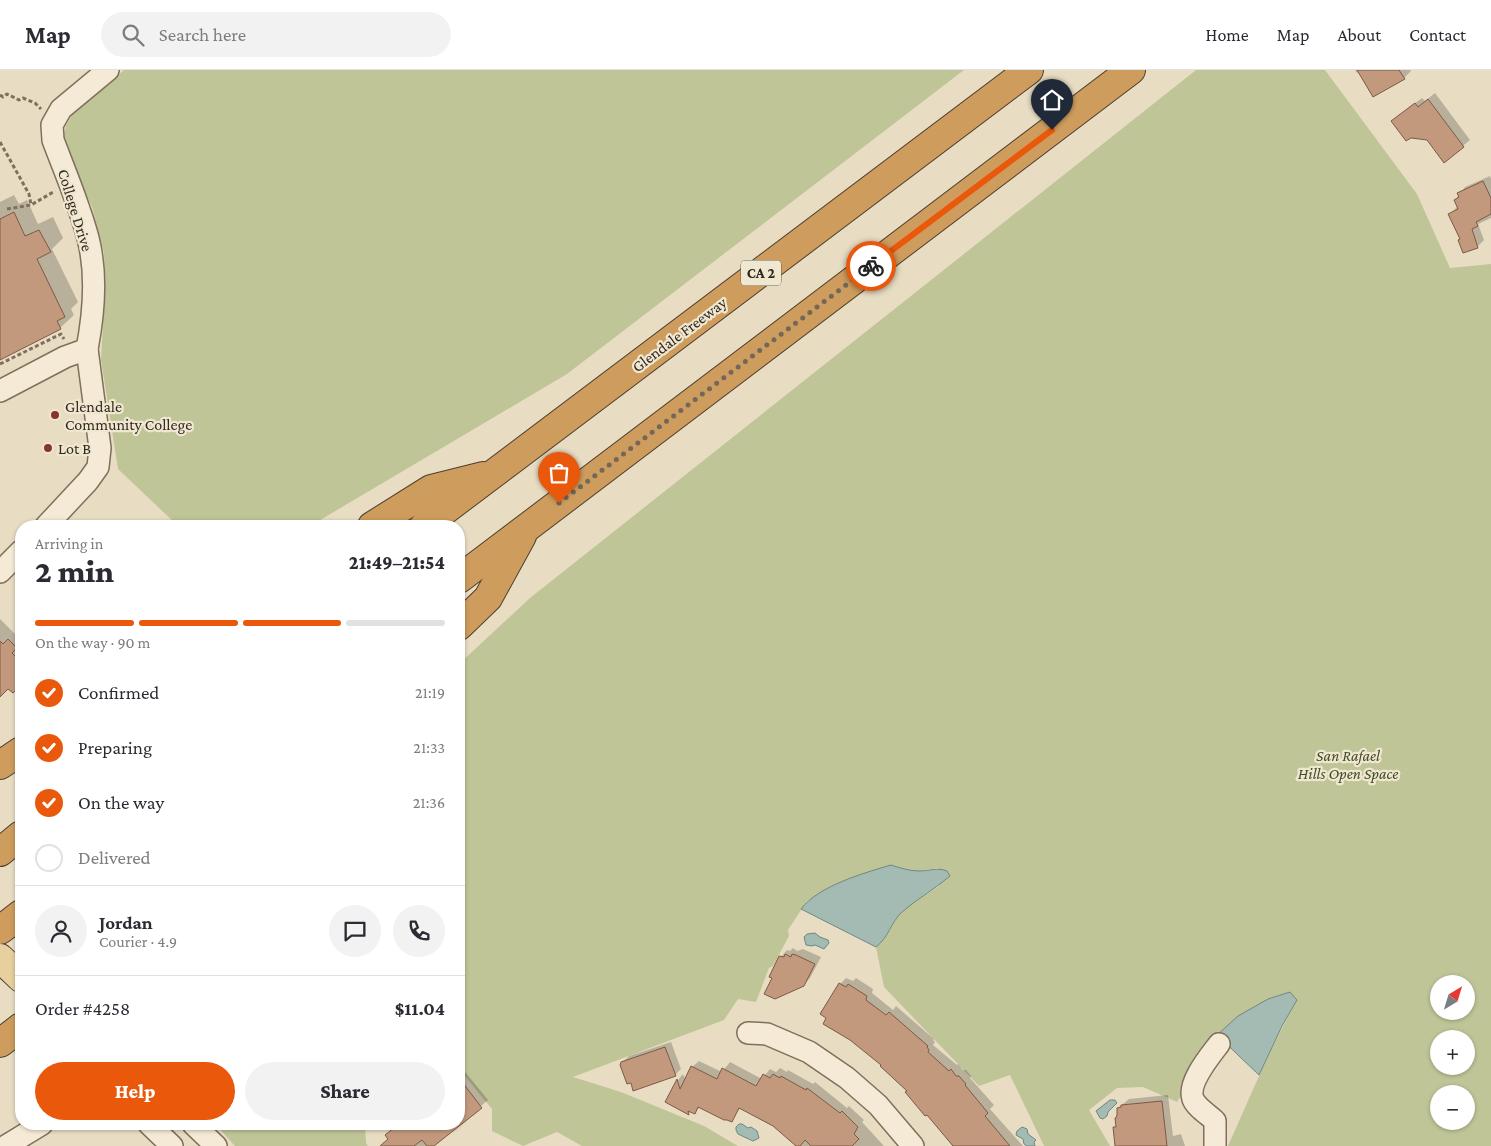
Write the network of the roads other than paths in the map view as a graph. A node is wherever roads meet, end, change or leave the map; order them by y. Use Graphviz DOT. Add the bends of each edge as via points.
graph roads {
  1 [pos="108,70"];
  2 [pos="1029,70"];
  3 [pos="1131,70"];
  4 [pos="78,346"];
  5 [pos="0,391"];
  6 [pos="492,474"];
  7 [pos="52,520"];
  8 [pos="382,520"];
  9 [pos="432,520"];
  10 [pos="527,527"];
  11 [pos="15,557"];
  12 [pos="0,572"];
  13 [pos="465,574"];
  14 [pos="465,620"];
  15 [pos="15,755"];
  16 [pos="0,766"];
  17 [pos="15,841"];
  18 [pos="0,852"];
  19 [pos="15,919"];
  20 [pos="0,930"];
  21 [pos="0,958"];
  22 [pos="15,972"];
  23 [pos="15,1032"];
  24 [pos="748,1033"];
  25 [pos="0,1043"];
  26 [pos="1219,1044"];
  27 [pos="32,1130"];
  28 [pos="155,1130"];
  29 [pos="199,1130"];
  30 [pos="6,1146"];
  31 [pos="172,1146"];
  32 [pos="216,1146"];
  33 [pos="913,1146"];
  34 [pos="1214,1146"];
  1 -- 4 [label="street, College Drive" via="62,109 47,117 88,239 93,268 92,317"];
  2 -- 6 [label="highway, Glendale Freeway / CA 2"];
  3 -- 10 [label="highway"];
  4 -- 5 [label="street" via="65,357"];
  4 -- 7 [label="street, College Drive" via="100,448 98,467"];
  6 -- 8 [label="highway" via="431,489"];
  6 -- 9 [label="highway, Glendale Freeway / CA 2"];
  10 -- 13 [label="highway"];
  10 -- 14 [label="highway" via="488,598"];
  11 -- 12 [label="street"];
  15 -- 16 [label="highway"];
  17 -- 18 [label="highway"];
  19 -- 20 [label="highway"];
  21 -- 22 [label="main road"];
  23 -- 25 [label="highway"];
  24 -- 33 [label="street" via="767,1034 790,1042 817,1057 878,1105"];
  26 -- 34 [label="street" via="1191,1090 1193,1100 1215,1121"];
  27 -- 30 [label="street"];
  28 -- 31 [label="street"];
  29 -- 32 [label="street"];
}
